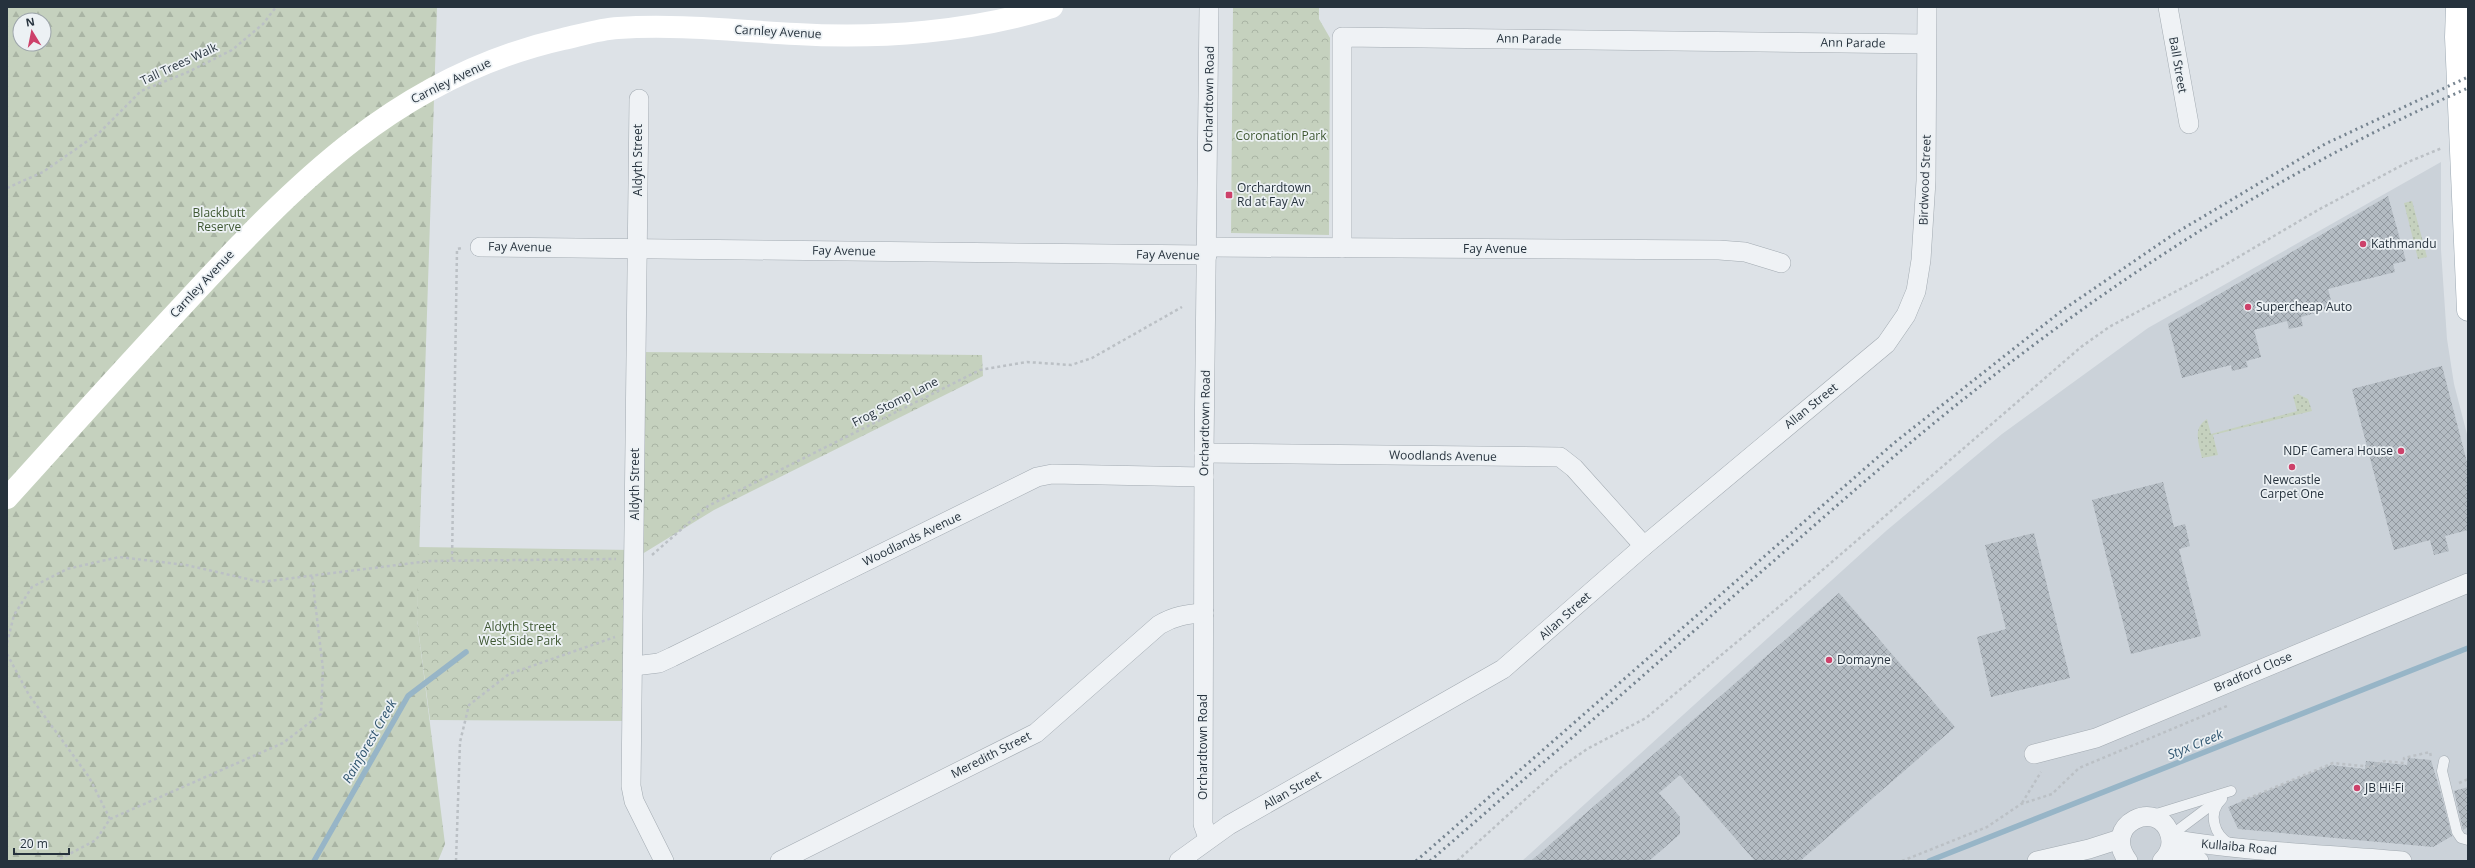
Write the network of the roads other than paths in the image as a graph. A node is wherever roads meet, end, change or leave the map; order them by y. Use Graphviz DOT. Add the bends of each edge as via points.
graph roads {
  1 [pos="1052,7"];
  2 [pos="1209,7"];
  3 [pos="1927,7"];
  4 [pos="2168,7"];
  5 [pos="2457,7"];
  6 [pos="1926,44"];
  7 [pos="638,99"];
  8 [pos="2189,124"];
  9 [pos="480,247"];
  10 [pos="1342,248"];
  11 [pos="637,249"];
  12 [pos="1207,251"];
  13 [pos="1781,264"];
  14 [pos="2468,310"];
  15 [pos="1886,344"];
  16 [pos="1204,453"];
  17 [pos="1204,477"];
  18 [pos="7,498"];
  19 [pos="1644,546"];
  20 [pos="2468,582"];
  21 [pos="1204,614"];
  22 [pos="634,666"];
  23 [pos="2034,754"];
  24 [pos="2444,761"];
  25 [pos="2231,791"];
  26 [pos="2147,817"];
  27 [pos="1208,838"];
  28 [pos="2120,839"];
  29 [pos="2468,840"];
  30 [pos="2168,848"];
  31 [pos="2237,848"];
  32 [pos="2089,849"];
  33 [pos="2333,858"];
  34 [pos="2127,860"];
  35 [pos="664,861"];
  36 [pos="780,861"];
  37 [pos="1179,861"];
  38 [pos="2037,861"];
  39 [pos="2199,861"];
  40 [pos="2402,861"];
  1 -- 18 [label="main road, Carnley Avenue" via="1020,17 926,33 800,34 668,25 612,28 503,56 461,74 377,122 333,154 298,186 221,264"];
  2 -- 12 [label="street, Orchardtown Road"];
  3 -- 6 [label="street, Birdwood Street"];
  4 -- 8 [label="street, Ball Street"];
  5 -- 14 [label="main road" via="2456,37"];
  6 -- 10 [label="street, Ann Parade" via="1342,37"];
  6 -- 15 [label="street, Birdwood Street" via="1926,181 1921,260 1916,291 1906,315"];
  7 -- 11 [label="street, Aldyth Street"];
  9 -- 11 [label="street, Fay Avenue"];
  10 -- 12 [label="street, Fay Avenue"];
  10 -- 13 [label="street, Fay Avenue" via="1719,250 1746,252"];
  11 -- 12 [label="street, Fay Avenue"];
  11 -- 22 [label="street, Aldyth Street"];
  12 -- 16 [label="street, Orchardtown Road"];
  15 -- 19 [label="street, Allan Street"];
  16 -- 17 [label="street, Orchardtown Road"];
  16 -- 19 [label="street, Woodlands Avenue" via="1560,458 1574,468"];
  17 -- 21 [label="street, Orchardtown Road"];
  17 -- 22 [label="street, Woodlands Avenue" via="1052,474 1037,477 672,657 659,663"];
  19 -- 27 [label="street, Allan Street" via="1503,669"];
  20 -- 23 [label="street, Bradford Close" via="2096,738"];
  21 -- 27 [label="street, Orchardtown Road" via="1203,824"];
  21 -- 36 [label="street, Meredith Street" via="1185,614 1159,625 1036,733"];
  22 -- 35 [label="street, Aldyth Street" via="631,794"];
  24 -- 29 [label="lane" via="2442,771 2457,832 2461,838"];
  25 -- 26 [label="lane"];
  25 -- 30 [label="lane"];
  25 -- 31 [label="lane" via="2217,804 2213,817 2216,831 2224,841"];
  26 -- 28 [label="street" via="2132,820"];
  26 -- 30 [label="street" via="2160,821"];
  27 -- 37 [label="street, Allan Street"];
  28 -- 32 [label="street"];
  28 -- 34 [label="street"];
  30 -- 31 [label="street, Kullaiba Road"];
  30 -- 39 [label="street, Kullaiba Road"];
  31 -- 33 [label="street, Kullaiba Road"];
  32 -- 34 [label="street"];
  32 -- 38 [label="street"];
  33 -- 40 [label="street, Kullaiba Road"];
}
